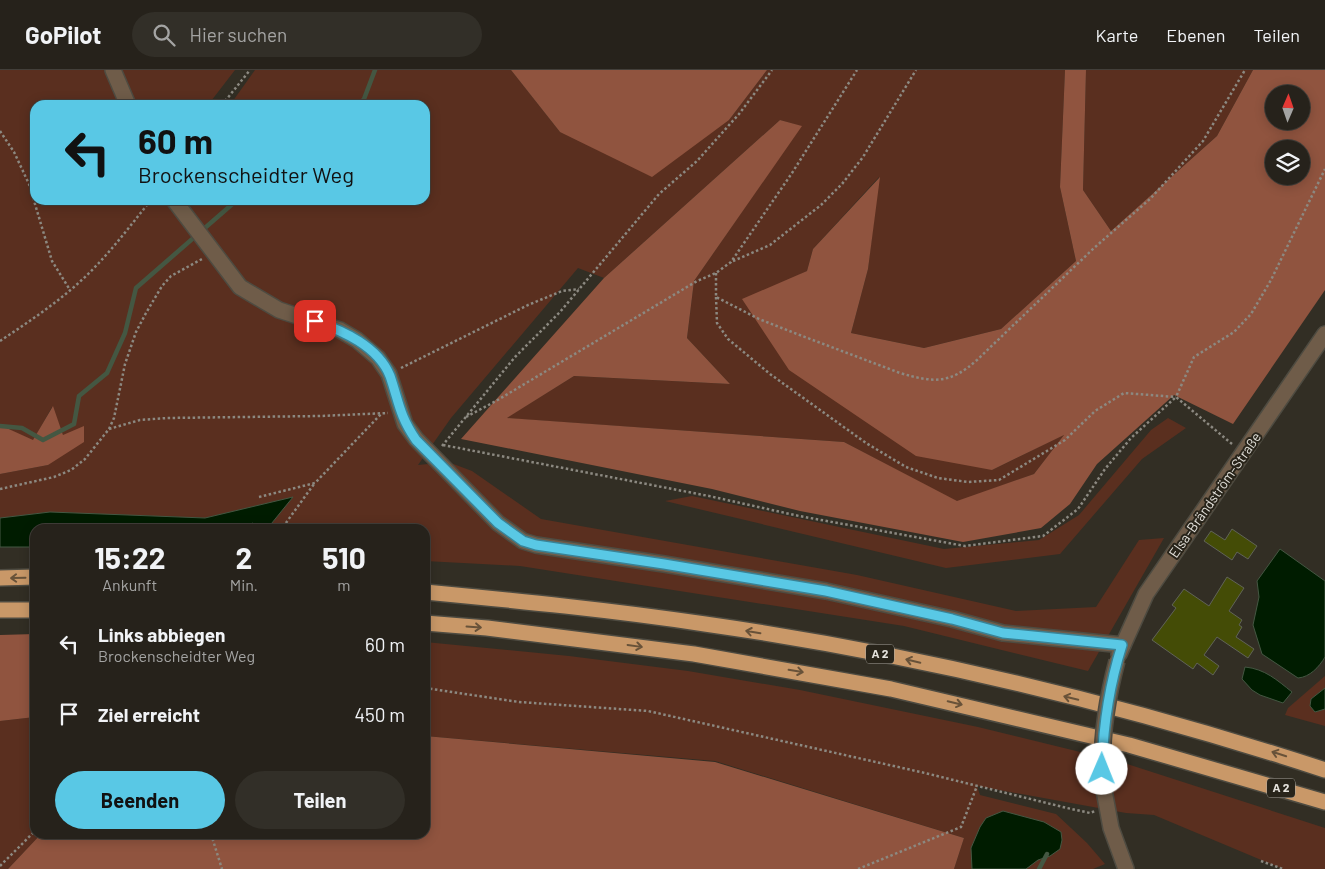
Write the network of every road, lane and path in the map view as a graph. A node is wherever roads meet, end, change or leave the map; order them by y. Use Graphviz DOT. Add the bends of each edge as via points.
graph roads {
  1 [pos="113,70"];
  2 [pos="250,70"];
  3 [pos="772,70"];
  4 [pos="857,70"];
  5 [pos="916,70"];
  6 [pos="1245,70"];
  7 [pos="126,100"];
  8 [pos="226,100"];
  9 [pos="0,131"];
  10 [pos="1325,169"];
  11 [pos="30,187"];
  12 [pos="35,205"];
  13 [pos="147,205"];
  14 [pos="178,205"];
  15 [pos="210,247"];
  16 [pos="731,262"];
  17 [pos="716,273"];
  18 [pos="580,289"];
  19 [pos="70,290"];
  20 [pos="716,297"];
  21 [pos="1325,334"];
  22 [pos="0,341"];
  23 [pos="388,374"];
  24 [pos="1176,397"];
  25 [pos="398,406"];
  26 [pos="381,413"];
  27 [pos="466,417"];
  28 [pos="108,429"];
  29 [pos="444,445"];
  30 [pos="1243,454"];
  31 [pos="432,458"];
  32 [pos="315,483"];
  33 [pos="0,489"];
  34 [pos="259,497"];
  35 [pos="285,524"];
  36 [pos="30,577"];
  37 [pos="0,578"];
  38 [pos="430,592"];
  39 [pos="0,610"];
  40 [pos="30,610"];
  41 [pos="430,623"];
  42 [pos="1122,645"];
  43 [pos="430,689"];
  44 [pos="1325,770"];
  45 [pos="977,786"];
  46 [pos="1325,802"];
  47 [pos="1106,808"];
  48 [pos="30,836"];
  49 [pos="212,839"];
  50 [pos="1261,861"];
  51 [pos="0,866"];
  52 [pos="222,869"];
  53 [pos="858,869"];
  54 [pos="1126,869"];
  55 [pos="1283,869"];
  1 -- 7 [label="street"];
  2 -- 8 [label="path"];
  3 -- 18 [label="path" via="739,114 697,161 659,194"];
  4 -- 16 [label="path"];
  5 -- 16 [label="path" via="863,157 821,206 770,245"];
  6 -- 20 [label="path" via="1203,141 1150,198 966,371 952,378 919,379 900,373 759,319"];
  9 -- 11 [label="path"];
  10 -- 24 [label="path" via="1251,314 1234,332 1194,357"];
  12 -- 19 [label="path" via="52,261"];
  13 -- 19 [label="path"];
  14 -- 15 [label="street"];
  15 -- 23 [label="street" via="240,287 279,310 332,327 357,340 378,358"];
  15 -- 28 [label="path" via="171,276 146,313 125,364 114,418"];
  16 -- 17 [label="path"];
  17 -- 20 [label="path"];
  17 -- 27 [label="path"];
  18 -- 23 [label="path" via="562,291 528,305"];
  18 -- 27 [label="path" via="515,357"];
  19 -- 22 [label="path"];
  20 -- 24 [label="path" via="717,323 728,339 770,374 866,443 906,467 938,478 968,482 999,480 1065,440 1095,411 1124,393"];
  21 -- 30 [label="street, Elsa-Brändström-Straße"];
  23 -- 25 [label="street"];
  24 -- 29 [label="path" via="1126,444 1078,509 1043,536 965,546"];
  24 -- 30 [label="path"];
  25 -- 26 [label="path"];
  25 -- 26 [label="path"];
  25 -- 31 [label="street" via="416,440"];
  26 -- 28 [label="path" via="167,418 140,420"];
  26 -- 32 [label="path"];
  27 -- 29 [label="path"];
  28 -- 33 [label="path" via="85,459 71,470 36,482"];
  29 -- 31 [label="path"];
  30 -- 42 [label="street, Elsa-Brändström-Straße" via="1146,594"];
  31 -- 42 [label="street" via="498,523 523,541 536,545 826,591 1003,633"];
  32 -- 34 [label="path"];
  32 -- 35 [label="path"];
  36 -- 37 [label="highway, one-way"];
  44 -- 38 [label="highway, A 2, one-way" via="1254,746 1142,715 890,656 706,624 582,607"];
  39 -- 40 [label="highway"];
  41 -- 46 [label="highway, A 2, one-way" via="694,654 892,689 1129,745"];
  42 -- 47 [label="street, Elsa-Brändström-Straße, bridge" via="1105,714 1102,745"];
  43 -- 45 [label="path" via="519,702 648,711"];
  45 -- 47 [label="path" via="1090,813"];
  45 -- 53 [label="path" via="961,827"];
  47 -- 54 [label="street, Elsa-Brändström-Straße"];
  48 -- 51 [label="path"];
  49 -- 52 [label="path"];
  50 -- 55 [label="path"];
}
